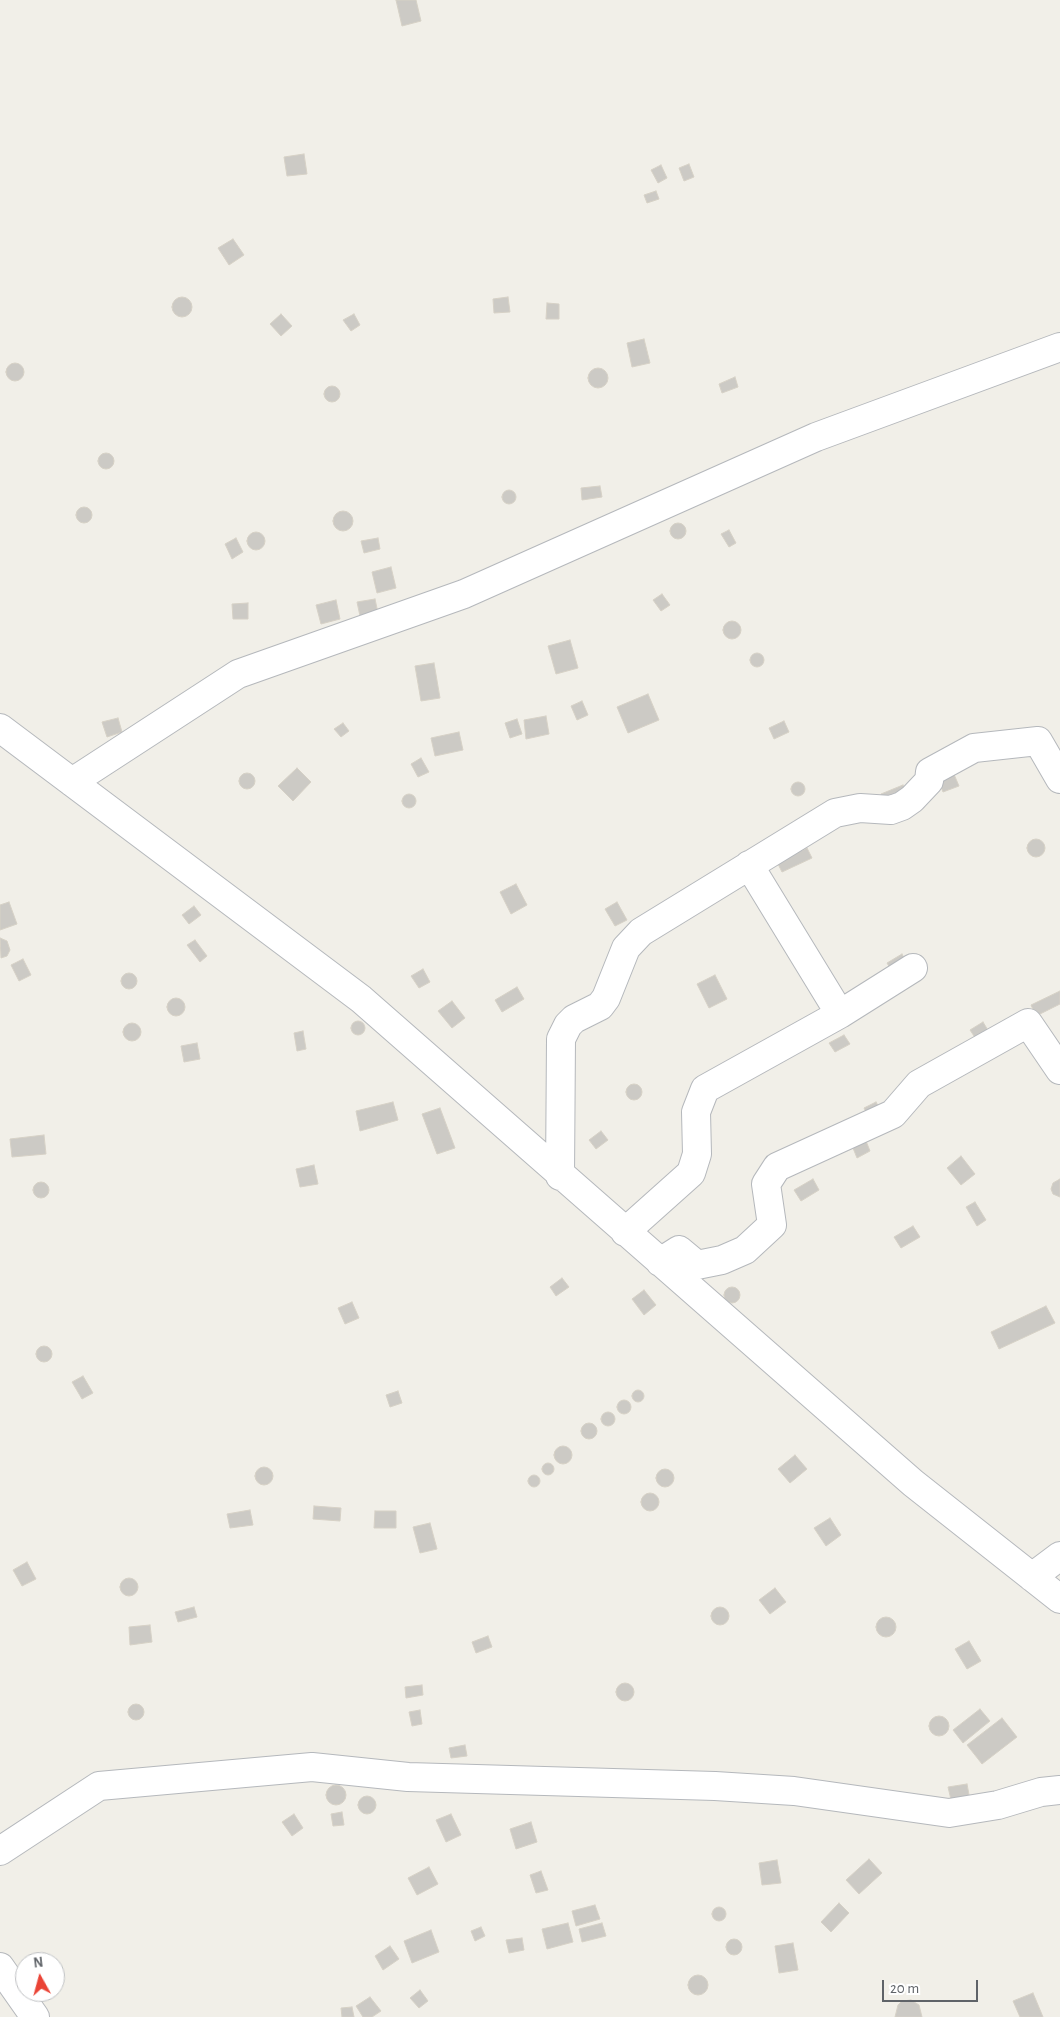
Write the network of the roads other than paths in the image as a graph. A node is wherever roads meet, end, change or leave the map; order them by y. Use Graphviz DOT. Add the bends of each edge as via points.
graph roads {
  1 [pos="1060,347"];
  2 [pos="0,728"];
  3 [pos="1060,779"];
  4 [pos="72,782"];
  5 [pos="749,865"];
  6 [pos="913,968"];
  7 [pos="840,1014"];
  8 [pos="1060,1070"];
  9 [pos="560,1176"];
  10 [pos="625,1232"];
  11 [pos="660,1262"];
  12 [pos="1060,1556"];
  13 [pos="1032,1577"];
  14 [pos="1060,1600"];
  15 [pos="1060,1790"];
  16 [pos="0,1851"];
  17 [pos="0,1966"];
  18 [pos="35,2017"];
  1 -- 4 [label="street" via="816,437 464,594 238,674"];
  2 -- 4 [label="street"];
  3 -- 5 [label="street" via="1038,741 974,748 930,772 928,780 902,806 891,810 860,808 835,813"];
  4 -- 9 [label="street" via="361,999"];
  5 -- 7 [label="street"];
  5 -- 9 [label="street" via="641,932 626,948 600,1006 574,1018 564,1032 561,1040"];
  6 -- 7 [label="street"];
  7 -- 10 [label="street" via="706,1089 696,1112 698,1154 691,1173"];
  8 -- 11 [label="street" via="1028,1023 919,1084 893,1114 777,1167 766,1184 772,1225 744,1250 722,1260 697,1265 679,1250"];
  9 -- 10 [label="street"];
  10 -- 11 [label="street"];
  11 -- 13 [label="street" via="913,1483"];
  12 -- 13 [label="street"];
  13 -- 14 [label="street"];
  15 -- 16 [label="street" via="949,1813 794,1791 408,1777 312,1767 99,1786"];
  17 -- 18 [label="street"];
}
